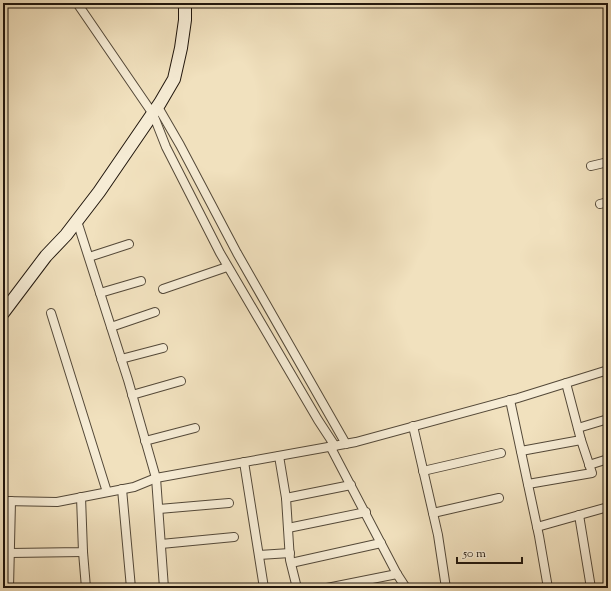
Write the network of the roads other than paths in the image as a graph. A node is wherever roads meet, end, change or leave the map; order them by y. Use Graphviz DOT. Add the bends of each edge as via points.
graph roads {
  1 [pos="77,3"];
  2 [pos="185,3"];
  3 [pos="155,110"];
  4 [pos="608,162"];
  5 [pos="591,166"];
  6 [pos="77,221"];
  7 [pos="129,244"];
  8 [pos="88,257"];
  9 [pos="227,267"];
  10 [pos="141,281"];
  11 [pos="162,289"];
  12 [pos="100,293"];
  13 [pos="155,312"];
  14 [pos="51,313"];
  15 [pos="3,314"];
  16 [pos="111,326"];
  17 [pos="163,348"];
  18 [pos="121,359"];
  19 [pos="608,370"];
  20 [pos="181,381"];
  21 [pos="566,382"];
  22 [pos="132,395"];
  23 [pos="510,400"];
  24 [pos="608,419"];
  25 [pos="413,426"];
  26 [pos="196,428"];
  27 [pos="578,428"];
  28 [pos="581,440"];
  29 [pos="146,441"];
  30 [pos="346,444"];
  31 [pos="333,446"];
  32 [pos="521,451"];
  33 [pos="500,453"];
  34 [pos="279,456"];
  35 [pos="608,459"];
  36 [pos="244,462"];
  37 [pos="589,465"];
  38 [pos="423,471"];
  39 [pos="156,478"];
  40 [pos="528,484"];
  41 [pos="351,485"];
  42 [pos="122,489"];
  43 [pos="107,492"];
  44 [pos="81,497"];
  45 [pos="286,498"];
  46 [pos="499,498"];
  47 [pos="7,501"];
  48 [pos="229,503"];
  49 [pos="608,507"];
  50 [pos="158,509"];
  51 [pos="366,512"];
  52 [pos="433,513"];
  53 [pos="578,515"];
  54 [pos="537,527"];
  55 [pos="288,528"];
  56 [pos="234,537"];
  57 [pos="381,543"];
  58 [pos="161,544"];
  59 [pos="83,552"];
  60 [pos="10,553"];
  61 [pos="290,553"];
  62 [pos="259,556"];
  63 [pos="291,563"];
  64 [pos="397,574"];
  65 [pos="9,588"];
  66 [pos="86,588"];
  67 [pos="131,588"];
  68 [pos="164,588"];
  69 [pos="264,588"];
  70 [pos="297,588"];
  71 [pos="327,588"];
  72 [pos="406,588"];
  73 [pos="446,588"];
  74 [pos="548,588"];
  75 [pos="591,588"];
  1 -- 3 [label="street"];
  2 -- 3 [label="street" via="182,48 174,79"];
  3 -- 6 [label="street" via="100,192"];
  3 -- 9 [label="street" via="166,147"];
  3 -- 30 [label="street" via="180,145 240,258"];
  4 -- 5 [label="street"];
  6 -- 8 [label="street"];
  6 -- 15 [label="street" via="46,256"];
  7 -- 8 [label="street"];
  8 -- 12 [label="street"];
  9 -- 11 [label="street"];
  9 -- 31 [label="street"];
  10 -- 12 [label="street"];
  12 -- 16 [label="street"];
  13 -- 16 [label="street"];
  14 -- 43 [label="street"];
  16 -- 18 [label="street"];
  17 -- 18 [label="street"];
  18 -- 22 [label="street"];
  19 -- 21 [label="street"];
  20 -- 22 [label="street"];
  21 -- 23 [label="street"];
  21 -- 27 [label="street"];
  22 -- 29 [label="street"];
  23 -- 25 [label="street"];
  23 -- 32 [label="street"];
  24 -- 27 [label="street"];
  25 -- 30 [label="street"];
  25 -- 38 [label="street"];
  26 -- 29 [label="street"];
  27 -- 28 [label="street"];
  28 -- 32 [label="street"];
  28 -- 37 [label="street"];
  29 -- 39 [label="street"];
  30 -- 31 [label="street"];
  31 -- 34 [label="street"];
  31 -- 41 [label="street"];
  32 -- 40 [label="street"];
  33 -- 38 [label="street"];
  34 -- 36 [label="street"];
  34 -- 45 [label="street"];
  35 -- 37 [label="street"];
  36 -- 39 [label="street"];
  36 -- 62 [label="street"];
  37 -- 40 [label="street" via="592,473"];
  38 -- 52 [label="street"];
  39 -- 42 [label="street"];
  39 -- 50 [label="street"];
  40 -- 54 [label="street"];
  41 -- 45 [label="street"];
  41 -- 51 [label="street"];
  42 -- 43 [label="street"];
  42 -- 67 [label="street"];
  43 -- 44 [label="street"];
  44 -- 47 [label="street" via="57,502"];
  44 -- 59 [label="street"];
  45 -- 55 [label="street"];
  46 -- 52 [label="street"];
  47 -- 60 [label="street"];
  48 -- 50 [label="street"];
  49 -- 53 [label="street"];
  50 -- 58 [label="street"];
  51 -- 55 [label="street"];
  51 -- 57 [label="street"];
  52 -- 73 [label="street"];
  53 -- 54 [label="street"];
  53 -- 75 [label="street"];
  54 -- 74 [label="street"];
  55 -- 61 [label="street"];
  56 -- 58 [label="street"];
  57 -- 63 [label="street"];
  57 -- 64 [label="street"];
  58 -- 68 [label="street"];
  59 -- 60 [label="street"];
  59 -- 66 [label="street"];
  60 -- 65 [label="street"];
  61 -- 62 [label="street"];
  61 -- 63 [label="street"];
  62 -- 69 [label="street"];
  63 -- 70 [label="street"];
  64 -- 71 [label="street"];
  64 -- 72 [label="street"];
}
